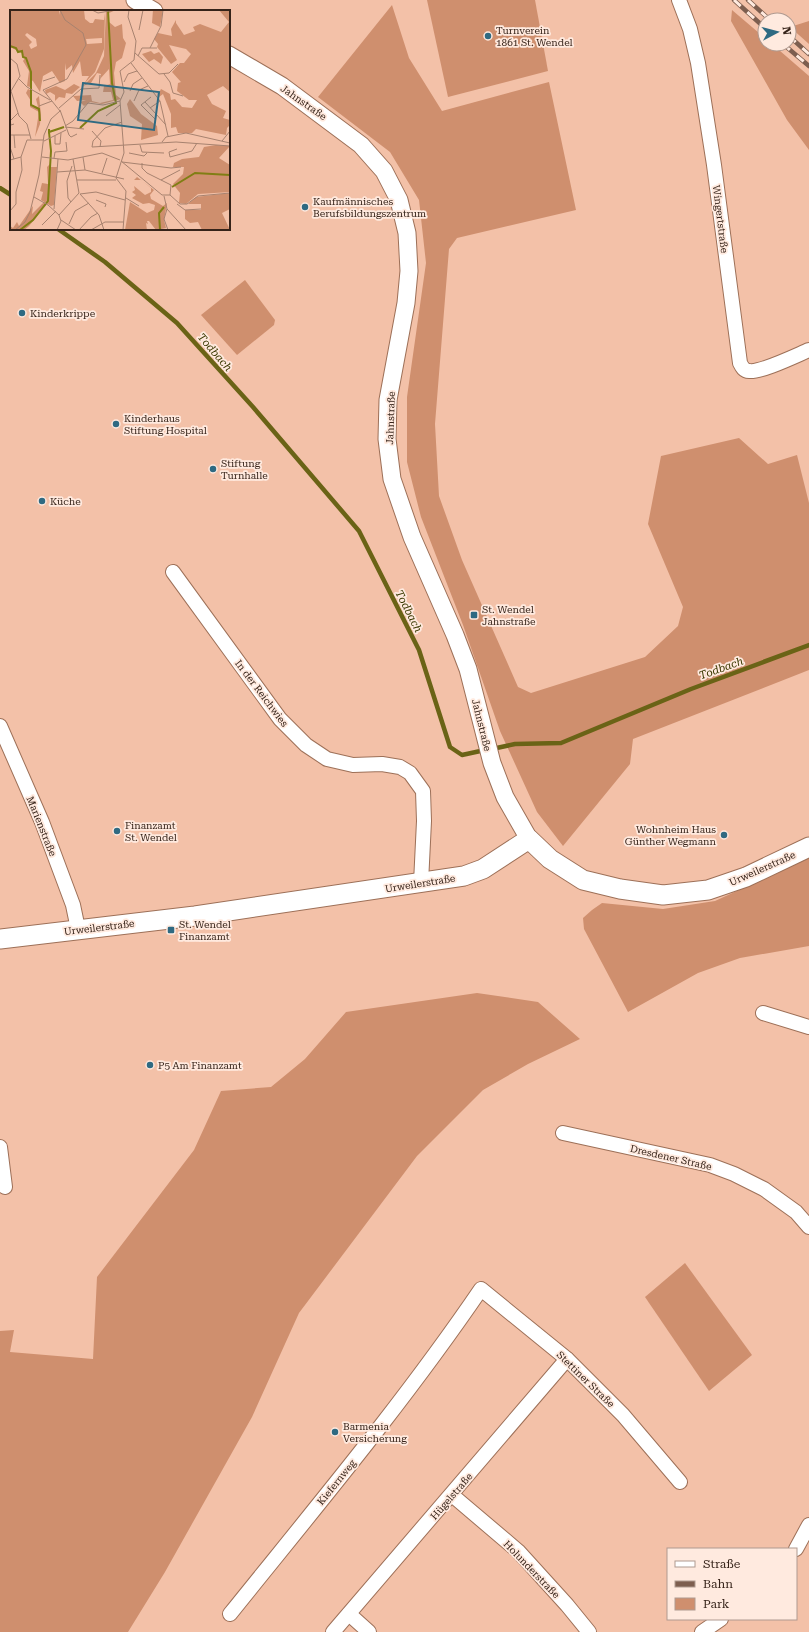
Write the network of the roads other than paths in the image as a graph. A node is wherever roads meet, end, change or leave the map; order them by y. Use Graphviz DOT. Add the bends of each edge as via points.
graph roads {
  1 [pos="135,0"];
  2 [pos="679,0"];
  3 [pos="152,10"];
  4 [pos="230,56"];
  5 [pos="809,350"];
  6 [pos="173,572"];
  7 [pos="0,726"];
  8 [pos="530,839"];
  9 [pos="809,847"];
  10 [pos="421,883"];
  11 [pos="78,929"];
  12 [pos="0,939"];
  13 [pos="763,1013"];
  14 [pos="809,1027"];
  15 [pos="564,1133"];
  16 [pos="0,1147"];
  17 [pos="5,1187"];
  18 [pos="809,1227"];
  19 [pos="481,1289"];
  20 [pos="567,1359"];
  21 [pos="680,1482"];
  22 [pos="452,1495"];
  23 [pos="809,1525"];
  24 [pos="797,1548"];
  25 [pos="230,1614"];
  26 [pos="349,1614"];
  27 [pos="720,1620"];
  28 [pos="334,1632"];
  29 [pos="369,1632"];
  30 [pos="589,1632"];
  31 [pos="702,1632"];
  1 -- 3 [label="street"];
  2 -- 5 [label="street, Wingertstraße" via="690,29 698,63 740,363 743,369 758,370"];
  4 -- 8 [label="street, Jahnstraße" via="282,86 361,145 384,171 399,200 407,233 409,271 388,400 387,439 392,479 412,537 463,655 492,763 505,797"];
  6 -- 10 [label="street, In der Reichwies" via="280,719 306,745 326,759 353,766 382,764 400,767 410,773 423,791"];
  7 -- 11 [label="street, Marienstraße" via="42,822 73,905"];
  8 -- 9 [label="main road, Urweilerstraße" via="550,859 583,880 620,889 664,895 708,890 746,877"];
  8 -- 10 [label="main road, Urweilerstraße" via="483,869 464,876"];
  10 -- 11 [label="main road, Urweilerstraße" via="195,916"];
  11 -- 12 [label="main road, Urweilerstraße"];
  13 -- 14 [label="street"];
  15 -- 18 [label="street, Dresdener Straße" via="710,1165 734,1174 764,1189 796,1212"];
  16 -- 17 [label="street"];
  19 -- 20 [label="street, Stettiner Straße"];
  19 -- 25 [label="street, Kiefernweg" via="366,1445"];
  20 -- 21 [label="street, Stettiner Straße" via="623,1415"];
  20 -- 22 [label="street, Hügelstraße"];
  22 -- 26 [label="street, Hügelstraße"];
  22 -- 30 [label="street, Holunderstraße" via="518,1551"];
  23 -- 24 [label="street"];
  26 -- 28 [label="street, Hügelstraße"];
  26 -- 29 [label="street"];
  27 -- 31 [label="street"];
}
